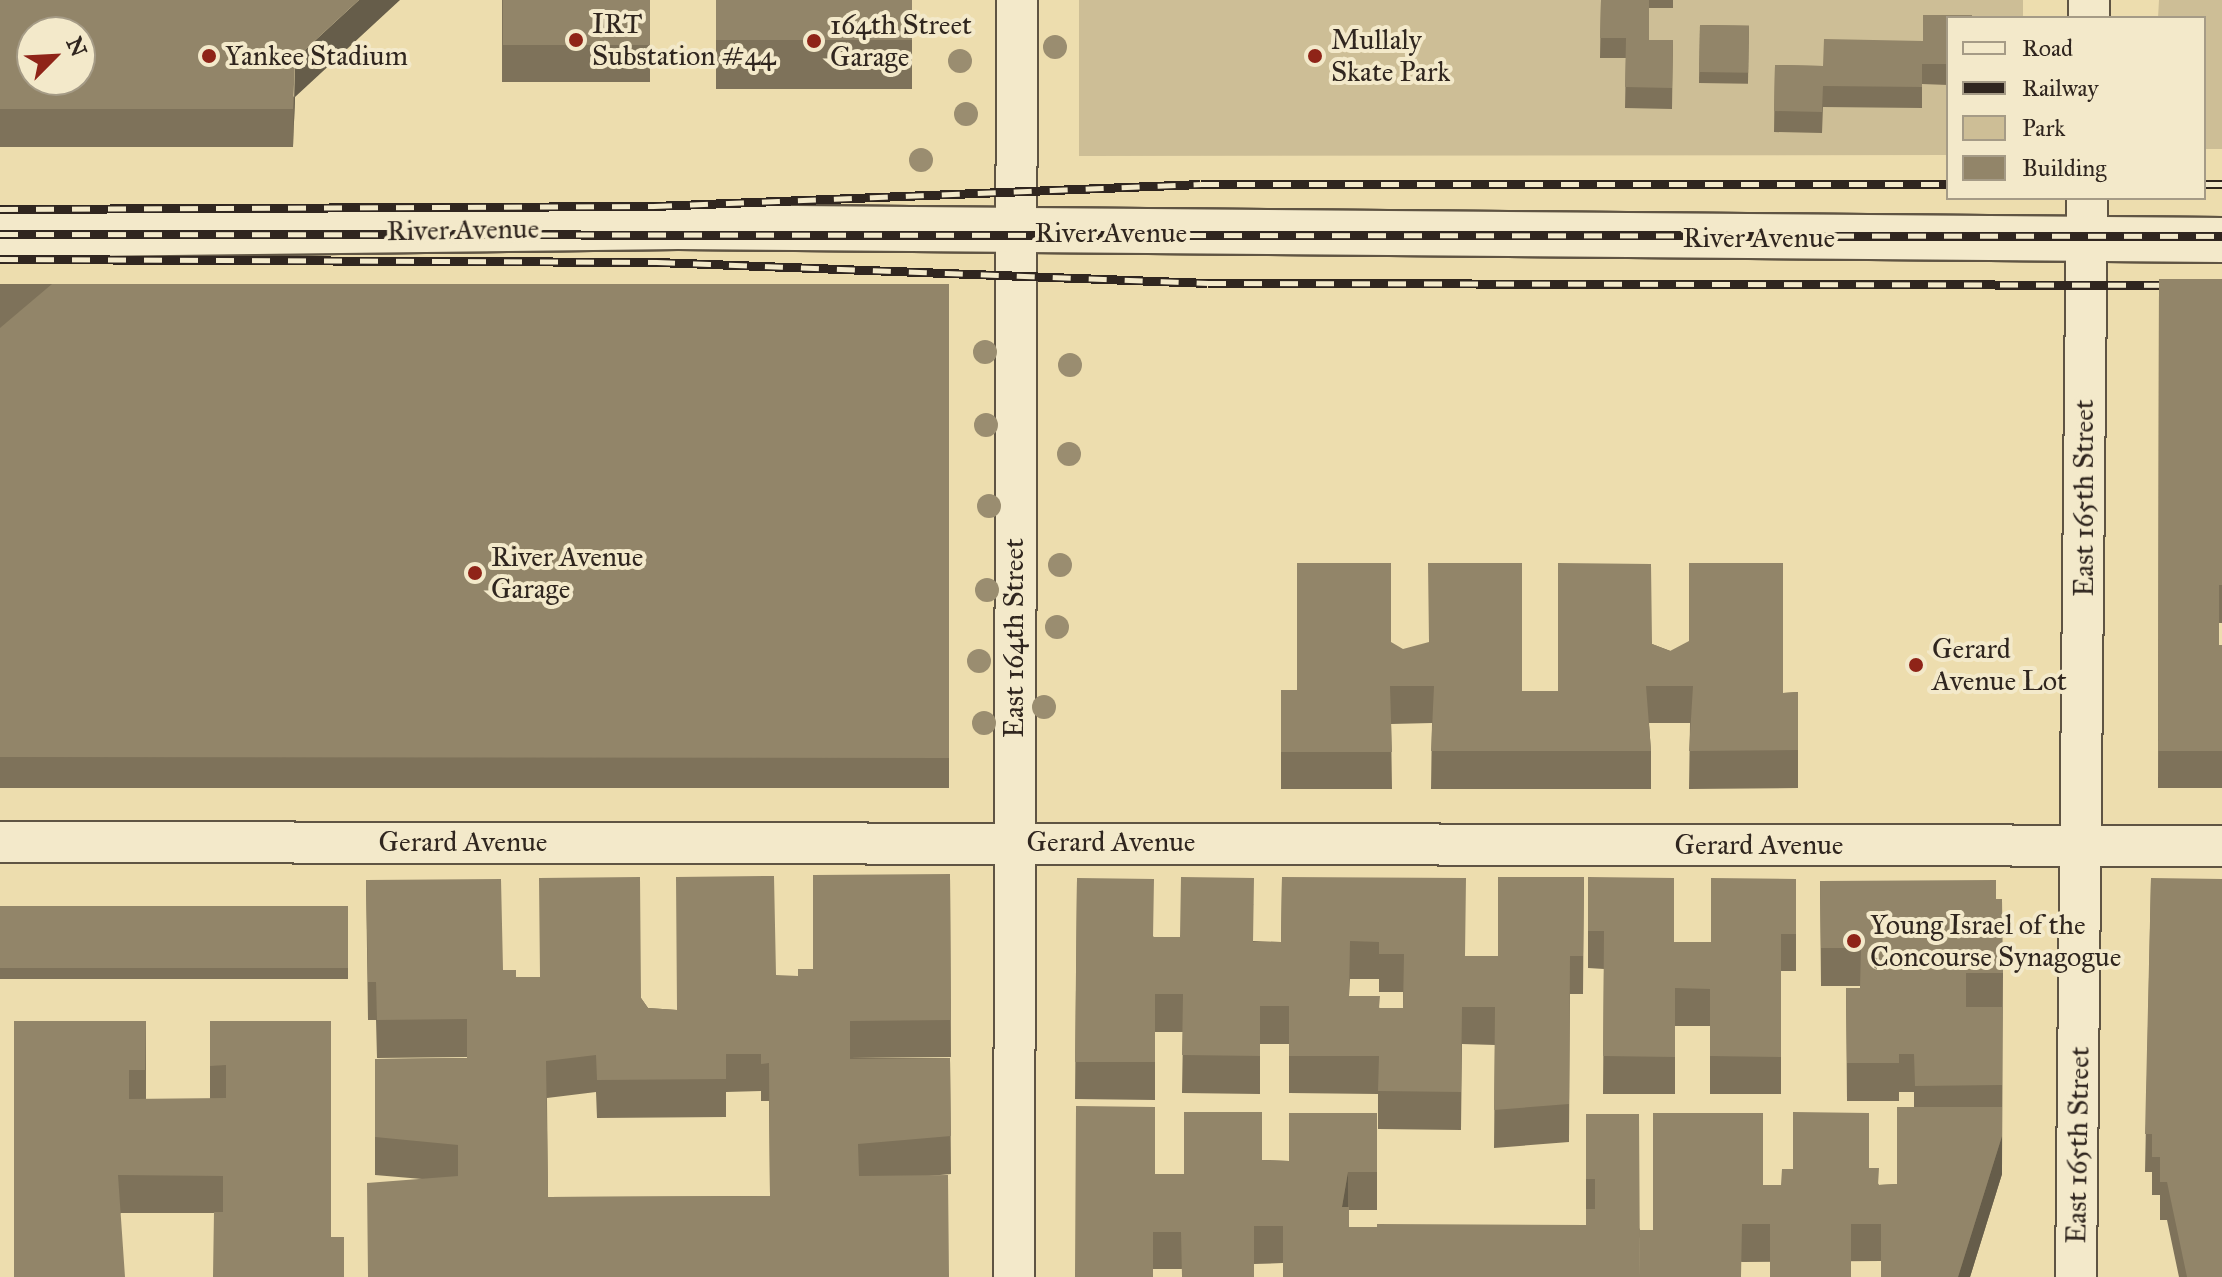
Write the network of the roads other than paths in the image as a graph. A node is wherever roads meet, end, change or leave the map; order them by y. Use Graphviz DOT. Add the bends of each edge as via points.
graph roads {
  1 [pos="1017,0"];
  2 [pos="2087,200"];
  3 [pos="1016,232"];
  4 [pos="5,239"];
  5 [pos="2222,240"];
  6 [pos="2086,241"];
  7 [pos="0,842"];
  8 [pos="1014,843"];
  9 [pos="2082,846"];
  10 [pos="2222,846"];
  11 [pos="1014,1277"];
  12 [pos="2076,1277"];
  1 -- 3 [label="street, East 164th Street"];
  2 -- 6 [label="street, East 165th Street"];
  3 -- 4 [label="main road, River Avenue" via="678,227"];
  3 -- 6 [label="main road, River Avenue"];
  3 -- 8 [label="street, East 164th Street"];
  5 -- 6 [label="main road, River Avenue"];
  6 -- 9 [label="street, East 165th Street"];
  7 -- 8 [label="street, Gerard Avenue"];
  8 -- 9 [label="street, Gerard Avenue"];
  8 -- 11 [label="street, East 164th Street"];
  9 -- 10 [label="street, Gerard Avenue"];
  9 -- 12 [label="street, East 165th Street"];
}
